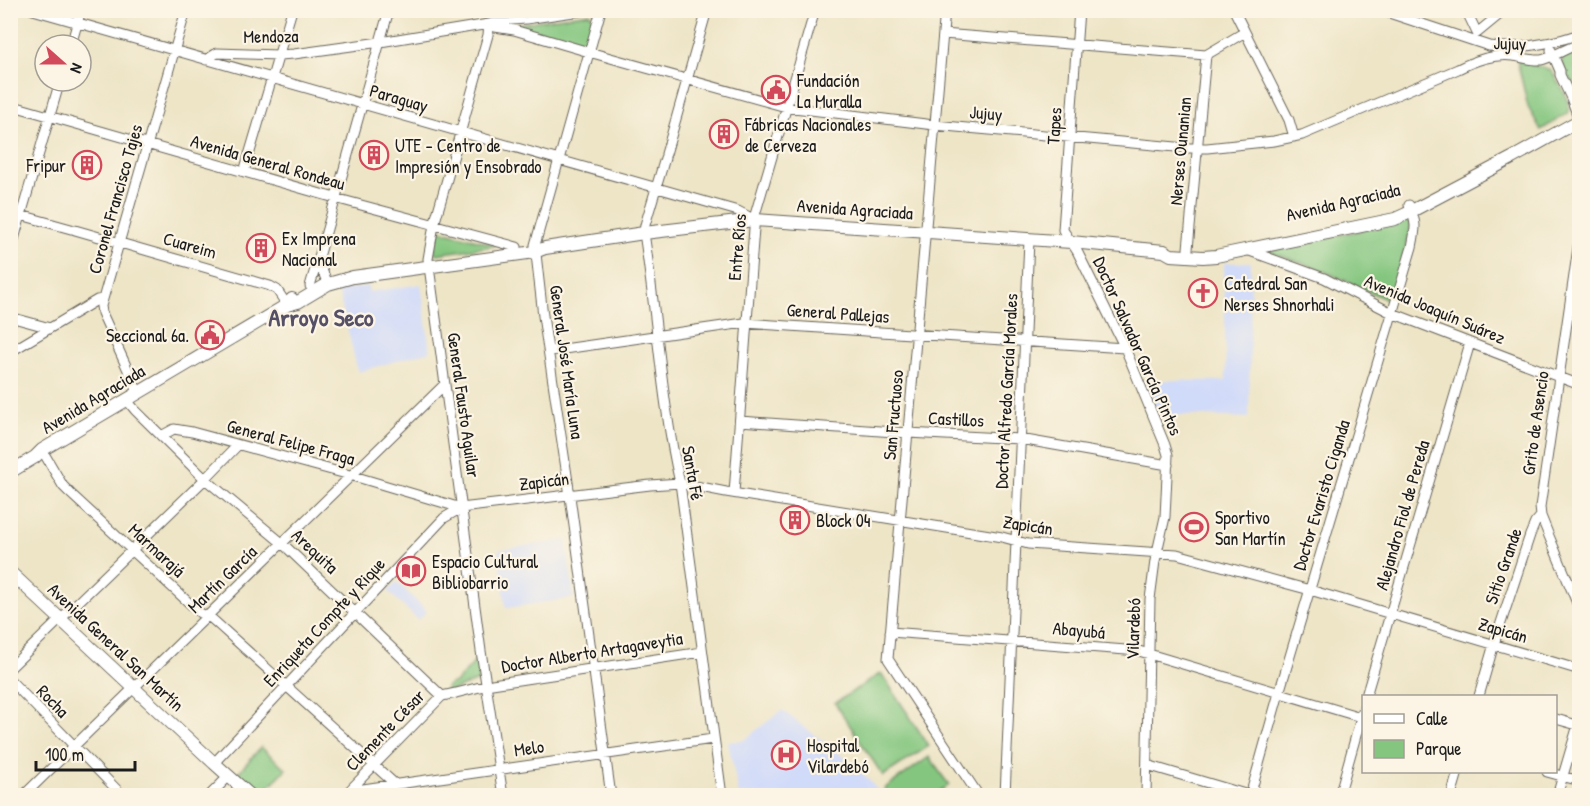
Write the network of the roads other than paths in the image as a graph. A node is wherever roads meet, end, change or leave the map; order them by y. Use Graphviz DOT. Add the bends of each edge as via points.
graph roads {
  1 [pos="33,10"];
  2 [pos="81,10"];
  3 [pos="186,10"];
  4 [pos="292,10"];
  5 [pos="389,10"];
  6 [pos="587,10"];
  7 [pos="601,10"];
  8 [pos="707,10"];
  9 [pos="815,10"];
  10 [pos="945,10"];
  11 [pos="1079,10"];
  12 [pos="1234,10"];
  13 [pos="1380,10"];
  14 [pos="1466,10"];
  15 [pos="1505,10"];
  16 [pos="77,23"];
  17 [pos="489,24"];
  18 [pos="1245,32"];
  19 [pos="74,33"];
  20 [pos="943,34"];
  21 [pos="1580,34"];
  22 [pos="1476,37"];
  23 [pos="380,42"];
  24 [pos="1547,43"];
  25 [pos="1580,44"];
  26 [pos="1076,45"];
  27 [pos="175,51"];
  28 [pos="589,52"];
  29 [pos="1554,54"];
  30 [pos="279,55"];
  31 [pos="1206,55"];
  32 [pos="206,60"];
  33 [pos="1475,60"];
  34 [pos="1543,60"];
  35 [pos="1560,75"];
  36 [pos="273,79"];
  37 [pos="687,80"];
  38 [pos="57,93"];
  39 [pos="10,105"];
  40 [pos="362,105"];
  41 [pos="786,107"];
  42 [pos="1579,116"];
  43 [pos="50,117"];
  44 [pos="934,125"];
  45 [pos="460,133"];
  46 [pos="1069,137"];
  47 [pos="1294,137"];
  48 [pos="148,145"];
  49 [pos="1197,148"];
  50 [pos="558,161"];
  51 [pos="244,172"];
  52 [pos="656,189"];
  53 [pos="335,198"];
  54 [pos="1411,208"];
  55 [pos="10,212"];
  56 [pos="21,215"];
  57 [pos="754,220"];
  58 [pos="434,225"];
  59 [pos="926,232"];
  60 [pos="644,233"];
  61 [pos="1580,234"];
  62 [pos="1029,240"];
  63 [pos="120,242"];
  64 [pos="1071,242"];
  65 [pos="517,247"];
  66 [pos="538,248"];
  67 [pos="1188,249"];
  68 [pos="1245,250"];
  69 [pos="1164,251"];
  70 [pos="10,253"];
  71 [pos="319,257"];
  72 [pos="428,263"];
  73 [pos="327,281"];
  74 [pos="310,286"];
  75 [pos="102,299"];
  76 [pos="286,305"];
  77 [pos="1392,312"];
  78 [pos="1568,313"];
  79 [pos="1578,314"];
  80 [pos="10,317"];
  81 [pos="747,323"];
  82 [pos="50,328"];
  83 [pos="917,335"];
  84 [pos="658,336"];
  85 [pos="1024,342"];
  86 [pos="1470,343"];
  87 [pos="1125,348"];
  88 [pos="550,351"];
  89 [pos="10,352"];
  90 [pos="1558,377"];
  91 [pos="444,385"];
  92 [pos="1580,385"];
  93 [pos="138,392"];
  94 [pos="126,399"];
  95 [pos="740,421"];
  96 [pos="908,433"];
  97 [pos="161,436"];
  98 [pos="1020,439"];
  99 [pos="238,445"];
  100 [pos="42,450"];
  101 [pos="10,464"];
  102 [pos="1168,465"];
  103 [pos="10,472"];
  104 [pos="350,476"];
  105 [pos="205,479"];
  106 [pos="680,483"];
  107 [pos="734,493"];
  108 [pos="570,494"];
  109 [pos="443,503"];
  110 [pos="461,508"];
  111 [pos="1541,516"];
  112 [pos="444,519"];
  113 [pos="901,521"];
  114 [pos="1015,540"];
  115 [pos="282,543"];
  116 [pos="132,550"];
  117 [pos="1158,552"];
  118 [pos="10,572"];
  119 [pos="1310,590"];
  120 [pos="1580,610"];
  121 [pos="356,613"];
  122 [pos="1390,615"];
  123 [pos="207,617"];
  124 [pos="60,619"];
  125 [pos="890,632"];
  126 [pos="1011,641"];
  127 [pos="1494,644"];
  128 [pos="702,652"];
  129 [pos="1149,653"];
  130 [pos="10,668"];
  131 [pos="593,669"];
  132 [pos="1580,670"];
  133 [pos="10,680"];
  134 [pos="486,685"];
  135 [pos="286,686"];
  136 [pos="132,687"];
  137 [pos="1278,693"];
  138 [pos="1366,695"];
  139 [pos="1479,695"];
  140 [pos="442,696"];
  141 [pos="1362,714"];
  142 [pos="1362,717"];
  143 [pos="1557,719"];
  144 [pos="1578,721"];
  145 [pos="713,739"];
  146 [pos="74,746"];
  147 [pos="605,754"];
  148 [pos="214,763"];
  149 [pos="374,765"];
  150 [pos="1147,765"];
  151 [pos="499,769"];
  152 [pos="1457,773"];
  153 [pos="1553,773"];
  154 [pos="229,776"];
  155 [pos="1563,776"];
  156 [pos="1580,781"];
  157 [pos="396,784"];
  158 [pos="346,793"];
  159 [pos="22,795"];
  160 [pos="123,795"];
  161 [pos="209,795"];
  162 [pos="251,795"];
  163 [pos="503,795"];
  164 [pos="610,795"];
  165 [pos="722,795"];
  166 [pos="980,795"];
  167 [pos="1005,795"];
  168 [pos="1146,795"];
  169 [pos="1250,795"];
  170 [pos="1339,795"];
  171 [pos="1451,795"];
  172 [pos="1557,795"];
  1 -- 16 [label="street, Paraguay"];
  2 -- 16 [label="street"];
  3 -- 27 [label="street, Coronel Francisco Tajes"];
  4 -- 30 [label="street"];
  5 -- 23 [label="street"];
  6 -- 17 [label="street, Mendoza"];
  7 -- 28 [label="street, General José María Luna"];
  8 -- 37 [label="street, Santa Fé"];
  9 -- 41 [label="street, Entre Ríos"];
  10 -- 20 [label="street, San Fructuoso"];
  11 -- 26 [label="street, Tapes"];
  12 -- 18 [label="street"];
  13 -- 22 [label="street"];
  14 -- 22 [label="street"];
  15 -- 22 [label="street"];
  16 -- 19 [label="street"];
  16 -- 27 [label="street, Paraguay"];
  17 -- 23 [label="street, Mendoza"];
  17 -- 28 [label="street, Jujuy"];
  17 -- 45 [label="street, General Fausto Aguilar"];
  18 -- 31 [label="street"];
  18 -- 47 [label="street"];
  20 -- 26 [label="street"];
  20 -- 44 [label="street, San Fructuoso"];
  21 -- 24 [label="street"];
  22 -- 24 [label="street" via="1490,46"];
  22 -- 33 [label="street, Jujuy"];
  23 -- 30 [label="street, Mendoza"];
  23 -- 40 [label="street"];
  24 -- 29 [label="street"];
  24 -- 34 [label="street"];
  25 -- 29 [label="street"];
  26 -- 31 [label="street"];
  26 -- 46 [label="street, Tapes"];
  27 -- 32 [label="street, Paraguay"];
  27 -- 48 [label="street, Coronel Francisco Tajes"];
  28 -- 37 [label="street, Jujuy"];
  28 -- 50 [label="street, General José María Luna"];
  29 -- 34 [label="street"];
  29 -- 35 [label="street"];
  30 -- 32 [label="street, Mendoza" via="217,53"];
  30 -- 36 [label="street"];
  31 -- 49 [label="street, Nerses Ounanian"];
  32 -- 36 [label="street, Paraguay"];
  33 -- 34 [label="street, Jujuy" via="1509,56"];
  33 -- 47 [label="street, Jujuy"];
  34 -- 35 [label="street"];
  35 -- 42 [label="street"];
  36 -- 40 [label="street, Paraguay"];
  36 -- 51 [label="street"];
  37 -- 41 [label="street, Jujuy"];
  37 -- 52 [label="street, Santa Fé"];
  38 -- 43 [label="street"];
  39 -- 43 [label="street, Avenida General Rondeau"];
  40 -- 45 [label="street, Paraguay"];
  40 -- 53 [label="street"];
  41 -- 44 [label="street, Jujuy"];
  41 -- 57 [label="street, Entre Ríos"];
  42 -- 54 [label="main road, Avenida Agraciada"];
  43 -- 48 [label="street, Avenida General Rondeau"];
  43 -- 56 [label="street"];
  44 -- 46 [label="street, Jujuy"];
  44 -- 59 [label="street, San Fructuoso"];
  45 -- 50 [label="street, Paraguay"];
  45 -- 58 [label="street, General Fausto Aguilar"];
  46 -- 49 [label="street, Jujuy"];
  46 -- 64 [label="street, Tapes" via="1063,230"];
  47 -- 49 [label="street, Jujuy"];
  48 -- 51 [label="street, Avenida General Rondeau"];
  48 -- 63 [label="street, Coronel Francisco Tajes"];
  49 -- 67 [label="street, Nerses Ounanian"];
  50 -- 52 [label="street, Paraguay"];
  50 -- 66 [label="street, General José María Luna"];
  51 -- 53 [label="street, Avenida General Rondeau"];
  52 -- 57 [label="street, Paraguay"];
  52 -- 60 [label="street, Santa Fé"];
  53 -- 58 [label="street, Avenida General Rondeau"];
  53 -- 71 [label="street"];
  54 -- 67 [label="main road, Avenida Agraciada" via="1211,250"];
  54 -- 68 [label="main road, Avenida Agraciada" via="1388,220"];
  54 -- 77 [label="street, Doctor Evaristo Ciganda" via="1416,227"];
  55 -- 56 [label="street, Cuareim"];
  56 -- 63 [label="street, Cuareim"];
  56 -- 70 [label="street"];
  57 -- 59 [label="main road, Avenida Agraciada"];
  57 -- 60 [label="main road, Avenida Agraciada"];
  57 -- 81 [label="street, Entre Ríos"];
  58 -- 65 [label="street, Avenida General Rondeau"];
  58 -- 72 [label="street, General Fausto Aguilar"];
  59 -- 62 [label="main road, Avenida Agraciada"];
  59 -- 83 [label="street, San Fructuoso"];
  60 -- 66 [label="main road, Avenida Agraciada"];
  60 -- 84 [label="street, Santa Fé"];
  61 -- 78 [label="street, Grito de Asencio"];
  62 -- 64 [label="main road, Avenida Agraciada"];
  62 -- 85 [label="street, Doctor Alfredo García Morales"];
  63 -- 75 [label="street, Coronel Francisco Tajes"];
  63 -- 76 [label="street, Cuareim" via="270,286 278,290"];
  64 -- 69 [label="main road, Avenida Agraciada"];
  64 -- 87 [label="street, Doctor Salvador García Pintos"];
  65 -- 66 [label="main road, Avenida Agraciada"];
  65 -- 72 [label="main road, Avenida Agraciada"];
  66 -- 72 [label="main road, Avenida Agraciada"];
  66 -- 88 [label="street, General José María Luna"];
  67 -- 69 [label="main road, Avenida Agraciada"];
  68 -- 69 [label="main road, Avenida Agraciada" via="1203,257"];
  68 -- 77 [label="street, Avenida Joaquín Suárez" via="1324,278"];
  71 -- 73 [label="street"];
  71 -- 74 [label="street"];
  72 -- 73 [label="main road, Avenida Agraciada"];
  72 -- 91 [label="street, General Fausto Aguilar"];
  73 -- 74 [label="main road, Avenida Agraciada"];
  73 -- 76 [label="main road, Avenida Agraciada" via="298,302"];
  74 -- 76 [label="main road, Avenida Agraciada"];
  75 -- 82 [label="street"];
  75 -- 93 [label="street, Coronel Francisco Tajes" via="102,314"];
  76 -- 93 [label="main road, Avenida Agraciada"];
  77 -- 86 [label="street, Avenida Joaquín Suárez"];
  77 -- 119 [label="street, Doctor Evaristo Ciganda"];
  78 -- 79 [label="street"];
  78 -- 90 [label="street, Grito de Asencio"];
  80 -- 82 [label="street"];
  81 -- 83 [label="street, General Pallejas"];
  81 -- 84 [label="street, General Pallejas"];
  81 -- 95 [label="street, Entre Ríos"];
  82 -- 89 [label="street"];
  83 -- 85 [label="street, General Pallejas"];
  83 -- 96 [label="street, San Fructuoso"];
  84 -- 88 [label="street, General Pallejas"];
  84 -- 106 [label="street, Santa Fé"];
  85 -- 87 [label="street, General Pallejas"];
  85 -- 98 [label="street, Doctor Alfredo García Morales"];
  86 -- 90 [label="street, Avenida Joaquín Suárez"];
  86 -- 122 [label="street, Alejandro Fiol de Pereda"];
  87 -- 102 [label="street, Doctor Salvador García Pintos" via="1165,445"];
  88 -- 108 [label="street, General José María Luna"];
  90 -- 92 [label="street, Avenida Joaquín Suárez"];
  90 -- 111 [label="street, Grito de Asencio"];
  91 -- 104 [label="street, Martín García"];
  91 -- 110 [label="street, General Fausto Aguilar"];
  93 -- 94 [label="main road, Avenida Agraciada"];
  94 -- 97 [label="street"];
  94 -- 100 [label="main road, Avenida Agraciada"];
  95 -- 96 [label="street, Castillos"];
  95 -- 107 [label="street, Entre Ríos"];
  96 -- 98 [label="street, Castillos"];
  96 -- 113 [label="street, San Fructuoso"];
  97 -- 99 [label="street, General Felipe Fraga" via="180,429"];
  97 -- 105 [label="street, Arequita"];
  98 -- 102 [label="street, Castillos"];
  98 -- 114 [label="street, Doctor Alfredo García Morales"];
  99 -- 104 [label="street, General Felipe Fraga"];
  99 -- 105 [label="street"];
  100 -- 101 [label="main road, Avenida Agraciada"];
  100 -- 103 [label="main road, Avenida Agraciada"];
  100 -- 116 [label="street, Marmarajá" via="63,486"];
  102 -- 117 [label="street, Vilardebó"];
  104 -- 109 [label="street, General Felipe Fraga"];
  104 -- 115 [label="street, Martín García"];
  105 -- 115 [label="street, Arequita"];
  105 -- 116 [label="street"];
  106 -- 107 [label="street, Zapicán"];
  106 -- 108 [label="street, Zapicán"];
  106 -- 128 [label="street, Santa Fé"];
  107 -- 113 [label="street, Zapicán"];
  108 -- 110 [label="street, Zapicán"];
  108 -- 131 [label="street, General José María Luna"];
  109 -- 110 [label="street, General Felipe Fraga"];
  109 -- 112 [label="street"];
  110 -- 112 [label="street, Enriqueta Compte y Rique"];
  110 -- 134 [label="street, General Fausto Aguilar"];
  111 -- 120 [label="street, Grito de Asencio"];
  111 -- 127 [label="street, Sitio Grande" via="1530,535"];
  112 -- 121 [label="street, Enriqueta Compte y Rique"];
  113 -- 114 [label="street, Zapicán"];
  113 -- 125 [label="street, San Fructuoso"];
  114 -- 117 [label="street, Zapicán"];
  114 -- 126 [label="street, Doctor Alfredo García Morales"];
  115 -- 121 [label="street, Arequita"];
  115 -- 123 [label="street, Martín García"];
  116 -- 123 [label="street, Marmarajá"];
  116 -- 124 [label="street"];
  117 -- 119 [label="street, Zapicán"];
  117 -- 129 [label="street, Vilardebó" via="1150,592"];
  118 -- 124 [label="main road, Avenida General San Martín"];
  119 -- 122 [label="street, Zapicán"];
  119 -- 137 [label="street, Doctor Evaristo Ciganda"];
  121 -- 135 [label="street, Enriqueta Compte y Rique"];
  121 -- 140 [label="street, Arequita"];
  122 -- 127 [label="street, Zapicán"];
  122 -- 138 [label="street, Alejandro Fiol de Pereda"];
  123 -- 135 [label="street, Marmarajá"];
  123 -- 136 [label="street, Martín García"];
  124 -- 130 [label="street"];
  124 -- 136 [label="main road, Avenida General San Martín"];
  125 -- 126 [label="street, Abayubá"];
  125 -- 166 [label="street, San Fructuoso" via="888,659"];
  126 -- 129 [label="street, Abayubá"];
  126 -- 167 [label="street, Doctor Alfredo García Morales"];
  127 -- 132 [label="street, Zapicán"];
  127 -- 139 [label="street, Sitio Grande"];
  128 -- 131 [label="street, Doctor Alberto Artagaveytia"];
  128 -- 145 [label="street, Santa Fé"];
  129 -- 137 [label="street, Abayubá"];
  129 -- 150 [label="street, Vilardebó"];
  131 -- 134 [label="street, Doctor Alberto Artagaveytia"];
  131 -- 147 [label="street, General José María Luna"];
  133 -- 146 [label="street, Rocha"];
  134 -- 140 [label="street, Clemente César"];
  134 -- 151 [label="street, General Fausto Aguilar"];
  135 -- 148 [label="street, Enriqueta Compte y Rique"];
  135 -- 149 [label="street, Marmarajá"];
  136 -- 146 [label="street, Martín García"];
  136 -- 148 [label="main road, Avenida General San Martín"];
  137 -- 141 [label="street, Abayubá"];
  137 -- 169 [label="street, Doctor Evaristo Ciganda"];
  140 -- 149 [label="street, Clemente César"];
  142 -- 170 [label="street"];
  143 -- 144 [label="street"];
  144 -- 155 [label="street"];
  145 -- 147 [label="street, Melo"];
  145 -- 165 [label="street, Santa Fé"];
  146 -- 159 [label="street, Martín García"];
  146 -- 160 [label="street, Rocha"];
  147 -- 151 [label="street, Melo"];
  147 -- 164 [label="street, General José María Luna"];
  148 -- 154 [label="main road, Avenida General San Martín"];
  149 -- 157 [label="street, Marmarajá"];
  149 -- 158 [label="street, Clemente César"];
  150 -- 168 [label="street, Vilardebó"];
  150 -- 169 [label="street"];
  151 -- 157 [label="street, Melo"];
  151 -- 163 [label="street, General Fausto Aguilar"];
  152 -- 171 [label="street"];
  153 -- 155 [label="street"];
  154 -- 161 [label="street"];
  154 -- 162 [label="main road, Avenida General San Martín"];
  155 -- 156 [label="street"];
  155 -- 172 [label="street"];
  157 -- 158 [label="street, Melo"];
}
